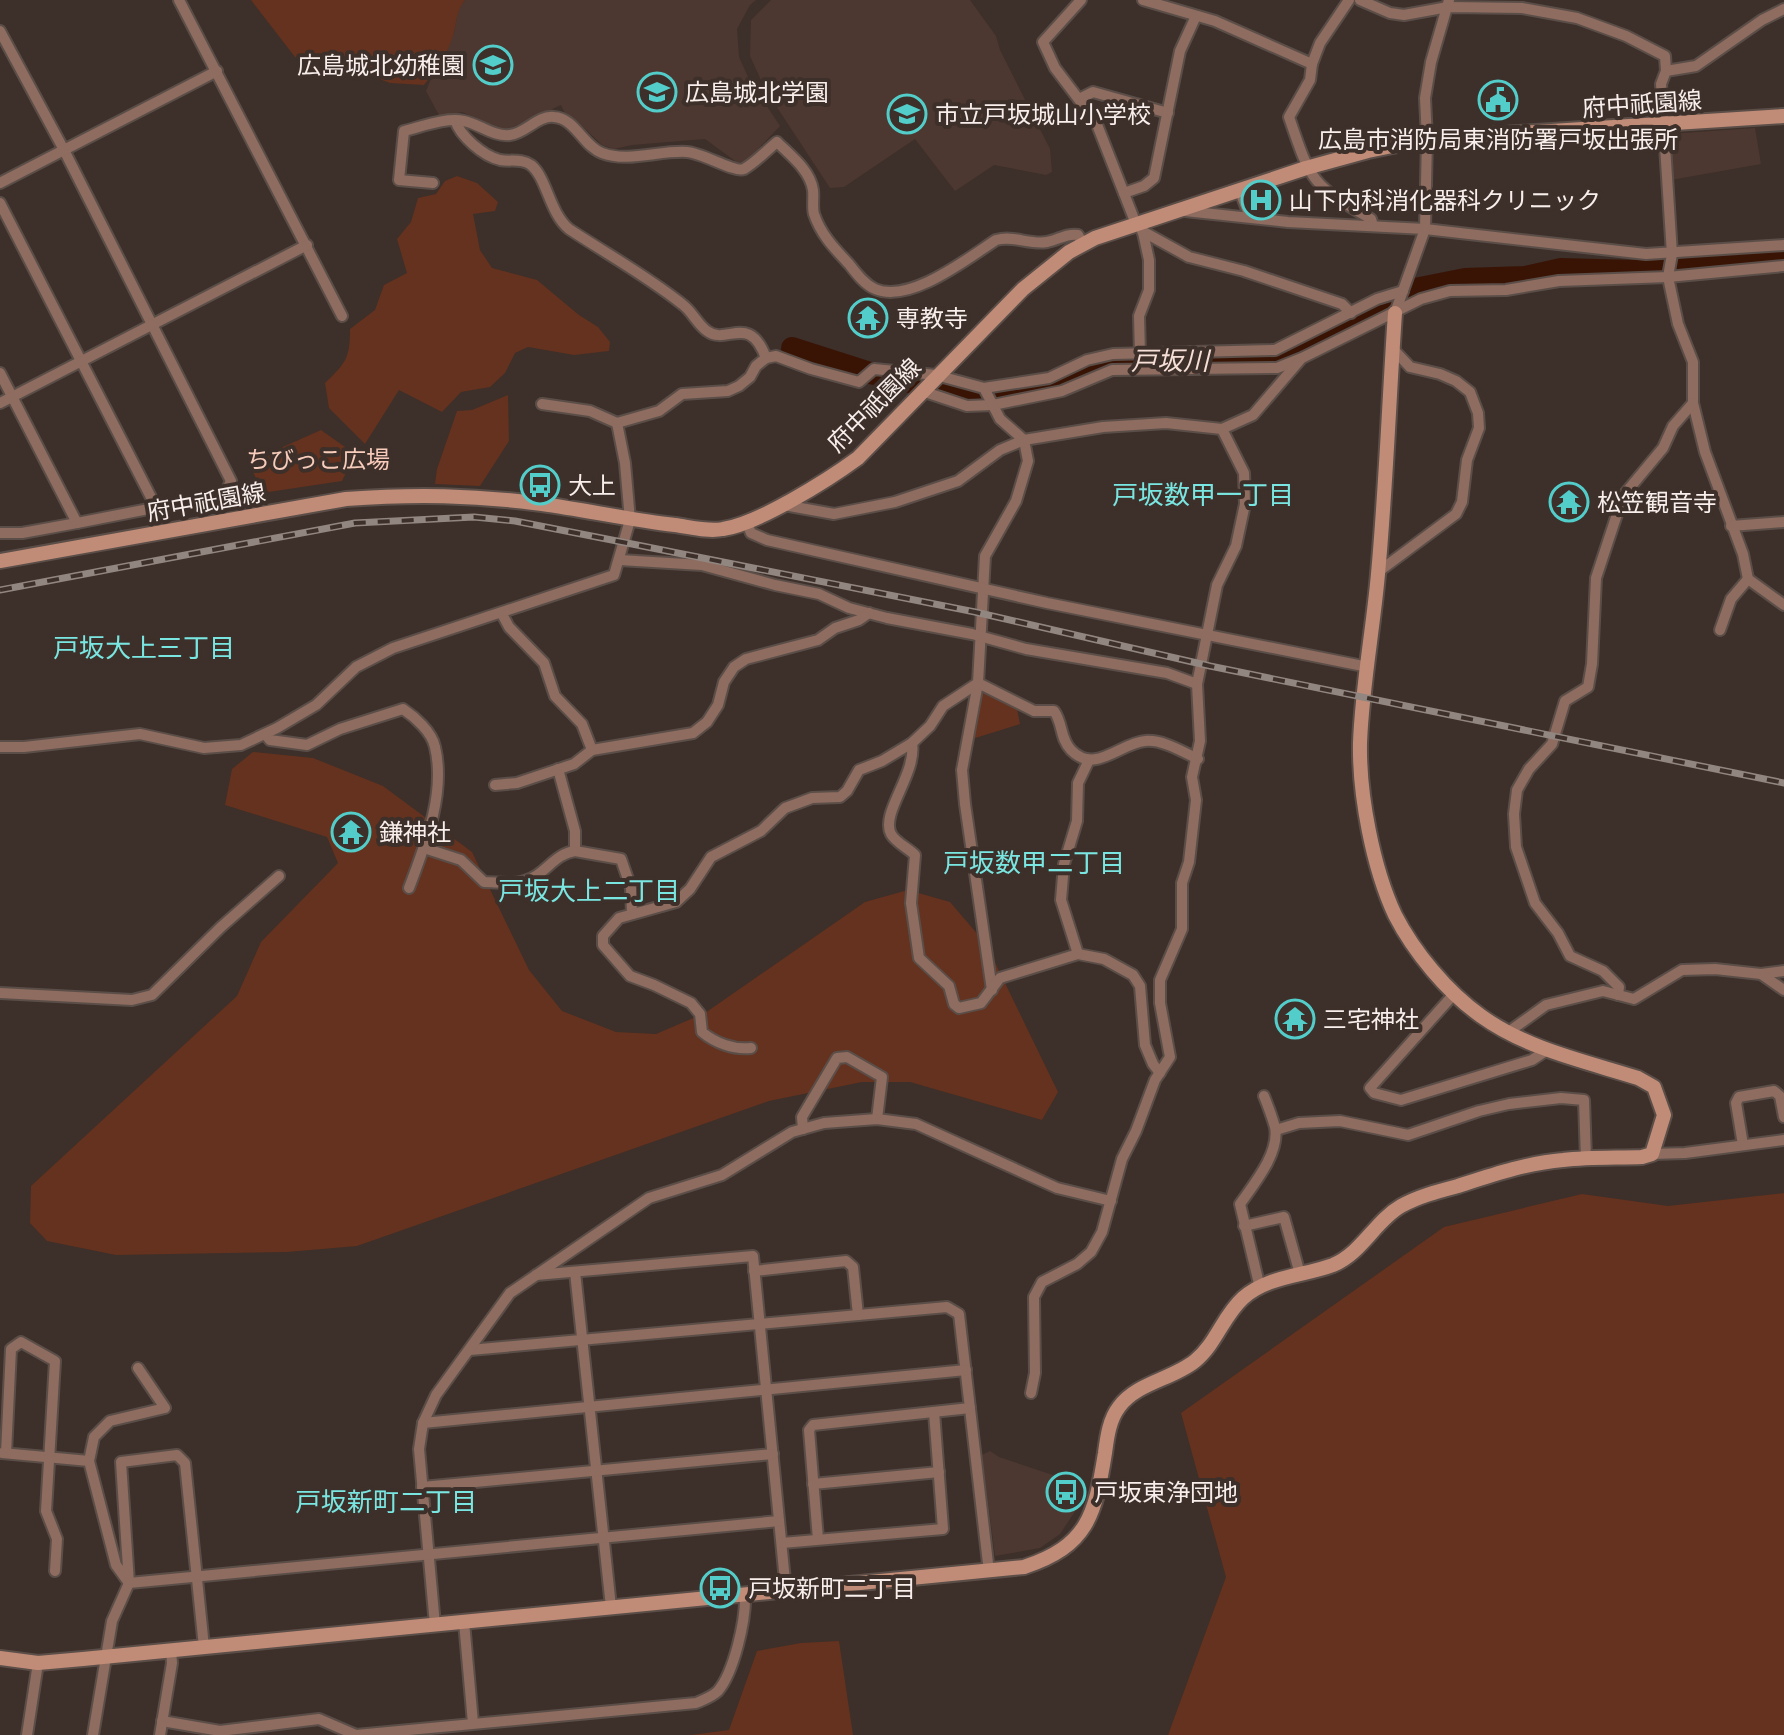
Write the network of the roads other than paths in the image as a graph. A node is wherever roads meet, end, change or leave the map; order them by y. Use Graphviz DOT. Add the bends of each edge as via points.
graph roads {
  1 [pos="179,0"];
  2 [pos="1081,0"];
  3 [pos="1143,0"];
  4 [pos="1349,0"];
  5 [pos="1360,0"];
  6 [pos="1449,4"];
  7 [pos="1784,9"];
  8 [pos="1196,16"];
  9 [pos="0,31"];
  10 [pos="1312,64"];
  11 [pos="217,71"];
  12 [pos="1666,71"];
  13 [pos="1079,99"];
  14 [pos="1168,113"];
  15 [pos="1784,116"];
  16 [pos="455,120"];
  17 [pos="1665,124"];
  18 [pos="1427,139"];
  19 [pos="64,150"];
  20 [pos="1306,168"];
  21 [pos="0,183"];
  22 [pos="433,183"];
  23 [pos="1239,189"];
  24 [pos="1124,193"];
  25 [pos="0,203"];
  26 [pos="1180,210"];
  27 [pos="1250,217"];
  28 [pos="1140,226"];
  29 [pos="1373,226"];
  30 [pos="1425,229"];
  31 [pos="1083,244"];
  32 [pos="307,245"];
  33 [pos="1784,245"];
  34 [pos="1784,266"];
  35 [pos="1670,267"];
  36 [pos="1403,291"];
  37 [pos="1351,313"];
  38 [pos="1395,313"];
  39 [pos="342,316"];
  40 [pos="152,324"];
  41 [pos="1393,349"];
  42 [pos="1140,354"];
  43 [pos="766,358"];
  44 [pos="1302,358"];
  45 [pos="81,360"];
  46 [pos="0,373"];
  47 [pos="936,375"];
  48 [pos="984,388"];
  49 [pos="922,391"];
  50 [pos="12,397"];
  51 [pos="0,403"];
  52 [pos="1693,403"];
  53 [pos="542,404"];
  54 [pos="993,405"];
  55 [pos="617,423"];
  56 [pos="1222,429"];
  57 [pos="1024,440"];
  58 [pos="780,505"];
  59 [pos="157,509"];
  60 [pos="630,520"];
  61 [pos="746,521"];
  62 [pos="1784,522"];
  63 [pos="77,523"];
  64 [pos="1731,526"];
  65 [pos="0,533"];
  66 [pos="620,560"];
  67 [pos="0,561"];
  68 [pos="1378,572"];
  69 [pos="1748,579"];
  70 [pos="983,587"];
  71 [pos="1784,605"];
  72 [pos="869,613"];
  73 [pos="502,614"];
  74 [pos="1720,630"];
  75 [pos="1207,634"];
  76 [pos="980,639"];
  77 [pos="1368,667"];
  78 [pos="978,683"];
  79 [pos="1197,684"];
  80 [pos="265,734"];
  81 [pos="912,743"];
  82 [pos="0,747"];
  83 [pos="592,750"];
  84 [pos="1198,759"];
  85 [pos="1089,760"];
  86 [pos="558,769"];
  87 [pos="495,785"];
  88 [pos="424,848"];
  89 [pos="575,851"];
  90 [pos="279,876"];
  91 [pos="409,888"];
  92 [pos="632,914"];
  93 [pos="1078,954"];
  94 [pos="1784,971"];
  95 [pos="1761,974"];
  96 [pos="992,990"];
  97 [pos="1784,990"];
  98 [pos="0,993"];
  99 [pos="1454,994"];
  100 [pos="1618,995"];
  101 [pos="1507,1033"];
  102 [pos="751,1048"];
  103 [pos="1547,1050"];
  104 [pos="1160,1073"];
  105 [pos="1264,1096"];
  106 [pos="1784,1117"];
  107 [pos="877,1119"];
  108 [pos="803,1129"];
  109 [pos="1276,1130"];
  110 [pos="1784,1140"];
  111 [pos="1743,1145"];
  112 [pos="1652,1154"];
  113 [pos="1586,1159"];
  114 [pos="1111,1201"];
  115 [pos="1244,1226"];
  116 [pos="754,1271"];
  117 [pos="575,1272"];
  118 [pos="1300,1274"];
  119 [pos="533,1275"];
  120 [pos="1260,1288"];
  121 [pos="858,1315"];
  122 [pos="760,1324"];
  123 [pos="583,1339"];
  124 [pos="470,1350"];
  125 [pos="138,1368"];
  126 [pos="966,1370"];
  127 [pos="766,1389"];
  128 [pos="1031,1393"];
  129 [pos="590,1405"];
  130 [pos="970,1408"];
  131 [pos="934,1412"];
  132 [pos="423,1423"];
  133 [pos="3,1453"];
  134 [pos="773,1454"];
  135 [pos="49,1457"];
  136 [pos="89,1461"];
  137 [pos="596,1471"];
  138 [pos="939,1472"];
  139 [pos="813,1484"];
  140 [pos="422,1487"];
  141 [pos="779,1521"];
  142 [pos="602,1538"];
  143 [pos="818,1539"];
  144 [pos="782,1543"];
  145 [pos="429,1555"];
  146 [pos="55,1571"];
  147 [pos="989,1572"];
  148 [pos="195,1577"];
  149 [pos="129,1583"];
  150 [pos="786,1591"];
  151 [pos="745,1595"];
  152 [pos="611,1607"];
  153 [pos="464,1622"];
  154 [pos="435,1625"];
  155 [pos="204,1647"];
  156 [pos="171,1651"];
  157 [pos="106,1656"];
  158 [pos="0,1658"];
  159 [pos="38,1663"];
  160 [pos="162,1721"];
  161 [pos="473,1723"];
  162 [pos="27,1735"];
  163 [pos="93,1735"];
  164 [pos="160,1735"];
  1 -- 11 [label="street"];
  2 -- 13 [label="street" via="1043,42"];
  3 -- 8 [label="street"];
  4 -- 10 [label="street"];
  5 -- 6 [label="street" via="1404,15"];
  6 -- 12 [label="street" via="1577,18 1665,56"];
  6 -- 18 [label="street" via="1425,98"];
  7 -- 12 [label="street" via="1696,66"];
  8 -- 10 [label="street"];
  8 -- 14 [label="street" via="1180,51"];
  9 -- 19 [label="street"];
  10 -- 20 [label="street" via="1310,80 1289,117"];
  11 -- 19 [label="street"];
  11 -- 32 [label="street"];
  12 -- 17 [label="street" via="1661,84"];
  13 -- 14 [label="street" via="1093,92"];
  13 -- 24 [label="street" via="1096,122"];
  14 -- 24 [label="street" via="1154,178"];
  15 -- 17 [label="street, 府中祇園線"];
  16 -- 22 [label="street" via="404,131 399,180"];
  16 -- 31 [label="street" via="501,135 559,116 598,152 615,157 687,152 709,156 734,170 743,170 777,142 805,169 813,188 813,212 824,236 863,281 889,292 936,278 1007,237 1050,242 1073,233"];
  16 -- 43 [label="street" via="458,130 492,157 532,166 558,220 569,229 686,307 707,331 754,337"];
  17 -- 18 [label="street, 府中祇園線"];
  17 -- 35 [label="street"];
  18 -- 20 [label="street, 府中祇園線"];
  18 -- 30 [label="street"];
  19 -- 21 [label="street"];
  19 -- 40 [label="street"];
  20 -- 23 [label="street, 府中祇園線"];
  20 -- 29 [label="street" via="1319,186 1371,219"];
  23 -- 26 [label="street, 府中祇園線"];
  23 -- 27 [label="street"];
  24 -- 28 [label="street"];
  25 -- 45 [label="street"];
  26 -- 27 [label="street"];
  26 -- 28 [label="street, 府中祇園線"];
  27 -- 29 [label="street"];
  28 -- 31 [label="street, 府中祇園線"];
  28 -- 37 [label="street" via="1189,257 1342,304"];
  28 -- 42 [label="street" via="1149,260 1149,290 1139,316"];
  29 -- 30 [label="street"];
  30 -- 35 [label="street" via="1646,254"];
  30 -- 36 [label="street"];
  31 -- 47 [label="street, 府中祇園線" via="1045,269"];
  32 -- 39 [label="street"];
  32 -- 40 [label="street"];
  33 -- 35 [label="street"];
  34 -- 35 [label="street"];
  35 -- 38 [label="street" via="1506,290 1450,291"];
  35 -- 52 [label="street" via="1678,324 1693,362"];
  36 -- 37 [label="street"];
  36 -- 38 [label="street"];
  37 -- 42 [label="street" via="1275,350"];
  38 -- 41 [label="street"];
  38 -- 44 [label="street"];
  40 -- 45 [label="street"];
  40 -- 59 [label="street" via="231,481 225,494"];
  41 -- 68 [label="street"];
  41 -- 68 [label="street" via="1410,367 1440,374 1470,392 1479,428 1456,514"];
  42 -- 48 [label="street" via="1099,356 1049,378"];
  43 -- 47 [label="street" via="789,359 859,382 874,369"];
  43 -- 55 [label="street" via="728,391 682,394 659,411"];
  44 -- 54 [label="street" via="1277,368 1112,370 1062,391"];
  44 -- 56 [label="street" via="1253,415"];
  45 -- 50 [label="street"];
  45 -- 59 [label="street"];
  46 -- 50 [label="street"];
  47 -- 48 [label="street"];
  47 -- 49 [label="street, 府中祇園線"];
  48 -- 54 [label="street"];
  49 -- 54 [label="street" via="967,406"];
  49 -- 58 [label="street, 府中祇園線" via="858,458"];
  50 -- 51 [label="street"];
  50 -- 63 [label="street"];
  52 -- 64 [label="street"];
  52 -- 100 [label="street" via="1623,496 1596,578 1588,687 1565,701 1552,744 1529,769 1515,800 1516,847 1535,903 1570,956 1615,980"];
  53 -- 55 [label="street" via="590,411"];
  54 -- 57 [label="street" via="1000,419"];
  55 -- 60 [label="street"];
  56 -- 57 [label="street" via="1166,423"];
  56 -- 75 [label="street" via="1244,473 1245,504 1236,546 1217,585"];
  57 -- 58 [label="street" via="1000,450 958,481 895,502 834,514"];
  57 -- 70 [label="street" via="1028,461 1016,501 985,556"];
  58 -- 61 [label="street, 府中祇園線"];
  59 -- 63 [label="street"];
  60 -- 61 [label="street, 府中祇園線" via="705,529"];
  60 -- 66 [label="street"];
  60 -- 67 [label="street, 府中祇園線" via="542,504 443,494 393,495"];
  61 -- 70 [label="street" via="751,533 767,540"];
  62 -- 64 [label="street"];
  63 -- 65 [label="street"];
  64 -- 69 [label="street"];
  66 -- 72 [label="street" via="702,565 819,594"];
  66 -- 73 [label="street" via="614,575"];
  68 -- 77 [label="street"];
  69 -- 71 [label="street"];
  69 -- 74 [label="street" via="1731,599"];
  70 -- 75 [label="street"];
  70 -- 76 [label="street"];
  72 -- 76 [label="street"];
  72 -- 83 [label="street" via="818,640 734,667 718,705 693,733"];
  73 -- 80 [label="street" via="393,648 356,667 316,705"];
  73 -- 83 [label="street" via="544,663 555,696 582,724"];
  75 -- 77 [label="street"];
  75 -- 79 [label="street"];
  76 -- 78 [label="street"];
  76 -- 79 [label="street" via="1167,673"];
  77 -- 99 [label="street" via="1360,744 1375,857 1395,915"];
  78 -- 81 [label="street" via="943,706"];
  78 -- 85 [label="street" via="1034,711 1054,711 1071,751"];
  78 -- 96 [label="street" via="962,770"];
  79 -- 84 [label="street"];
  80 -- 82 [label="street" via="241,745 204,748 140,734"];
  80 -- 88 [label="street" via="270,740 307,745 403,709 417,719 435,745 437,779"];
  81 -- 92 [label="street" via="859,770 840,797 793,804 761,831 711,857 676,902"];
  81 -- 96 [label="street" via="911,768 889,825 893,838 915,855 911,903 919,958 949,986 959,1008 981,1003"];
  83 -- 86 [label="street"];
  84 -- 85 [label="street" via="1145,741"];
  84 -- 104 [label="street" via="1192,777 1196,800 1189,862 1182,883 1182,929 1160,980 1170,1057"];
  85 -- 93 [label="street" via="1078,783 1077,821 1064,864 1061,900"];
  86 -- 87 [label="street"];
  86 -- 89 [label="street" via="575,831"];
  88 -- 89 [label="street" via="461,860 484,882 524,882 545,871 557,856"];
  88 -- 91 [label="street"];
  89 -- 92 [label="street" via="621,859 631,888"];
  90 -- 98 [label="street" via="152,995 132,1000"];
  92 -- 102 [label="street" via="619,918 603,936 603,945 630,976 691,1003 707,1036 737,1049"];
  93 -- 96 [label="street" via="1000,978"];
  93 -- 104 [label="street" via="1104,959 1133,975 1140,986 1145,1045"];
  94 -- 95 [label="street"];
  95 -- 97 [label="street"];
  95 -- 100 [label="street" via="1682,970 1634,999"];
  99 -- 101 [label="street"];
  99 -- 103 [label="street" via="1370,1088 1374,1093 1401,1100 1532,1060"];
  100 -- 101 [label="street" via="1603,991 1546,1005"];
  101 -- 103 [label="street"];
  103 -- 112 [label="street" via="1654,1087 1664,1115"];
  104 -- 114 [label="street" via="1122,1159"];
  105 -- 109 [label="street"];
  106 -- 111 [label="street" via="1774,1091 1739,1097"];
  107 -- 108 [label="street"];
  107 -- 108 [label="street" via="882,1077 847,1057 837,1058 802,1117"];
  107 -- 114 [label="street" via="916,1124 1057,1188"];
  108 -- 119 [label="street" via="722,1175 649,1198"];
  109 -- 113 [label="street" via="1340,1121 1408,1135 1509,1104 1584,1100"];
  109 -- 115 [label="street" via="1274,1147 1240,1204"];
  110 -- 111 [label="street"];
  111 -- 112 [label="street"];
  112 -- 113 [label="street"];
  113 -- 118 [label="street" via="1521,1166 1412,1199 1389,1213 1349,1256"];
  114 -- 128 [label="street" via="1091,1252 1042,1282 1034,1297"];
  115 -- 118 [label="street" via="1284,1217"];
  115 -- 120 [label="street"];
  116 -- 117 [label="street" via="753,1256"];
  116 -- 121 [label="street" via="846,1261 853,1267"];
  116 -- 122 [label="street"];
  117 -- 119 [label="street"];
  117 -- 123 [label="street"];
  118 -- 120 [label="street"];
  119 -- 124 [label="street" via="510,1293"];
  120 -- 147 [label="street" via="1243,1298 1206,1352 1119,1406 1111,1421 1092,1513 1074,1539 1051,1558"];
  121 -- 122 [label="street"];
  121 -- 126 [label="street" via="947,1307 959,1314"];
  122 -- 123 [label="street"];
  122 -- 127 [label="street"];
  123 -- 124 [label="street"];
  123 -- 129 [label="street"];
  124 -- 132 [label="street" via="436,1395"];
  125 -- 136 [label="street" via="165,1408 110,1421 94,1437"];
  126 -- 127 [label="street"];
  126 -- 130 [label="street"];
  127 -- 129 [label="street"];
  127 -- 134 [label="street"];
  129 -- 132 [label="street"];
  129 -- 137 [label="street"];
  130 -- 131 [label="street"];
  130 -- 147 [label="street"];
  131 -- 138 [label="street"];
  131 -- 139 [label="street" via="813,1425"];
  132 -- 140 [label="street"];
  133 -- 135 [label="street"];
  133 -- 135 [label="street" via="11,1349 21,1342 55,1361"];
  134 -- 137 [label="street"];
  134 -- 141 [label="street"];
  135 -- 136 [label="street"];
  135 -- 146 [label="street" via="46,1511 57,1539"];
  136 -- 149 [label="street" via="116,1565"];
  137 -- 140 [label="street"];
  137 -- 142 [label="street"];
  138 -- 139 [label="street"];
  138 -- 143 [label="street" via="943,1529"];
  139 -- 143 [label="street"];
  140 -- 145 [label="street"];
  141 -- 142 [label="street"];
  141 -- 144 [label="street"];
  142 -- 145 [label="street"];
  142 -- 152 [label="street"];
  143 -- 144 [label="street"];
  144 -- 150 [label="street"];
  145 -- 148 [label="street"];
  145 -- 154 [label="street"];
  147 -- 150 [label="street"];
  148 -- 149 [label="street"];
  148 -- 149 [label="street" via="185,1463 177,1455 121,1462"];
  148 -- 155 [label="street"];
  149 -- 157 [label="street" via="112,1621"];
  150 -- 151 [label="street"];
  151 -- 152 [label="street"];
  151 -- 161 [label="street" via="728,1675 715,1695 696,1703"];
  152 -- 153 [label="street"];
  153 -- 154 [label="street"];
  153 -- 161 [label="street"];
  154 -- 155 [label="street"];
  155 -- 156 [label="street"];
  156 -- 157 [label="street"];
  156 -- 160 [label="street"];
  157 -- 159 [label="street"];
  157 -- 163 [label="street"];
  158 -- 159 [label="street"];
  159 -- 162 [label="street"];
  160 -- 161 [label="street" via="220,1731 319,1719 356,1735"];
  160 -- 164 [label="street"];
}
